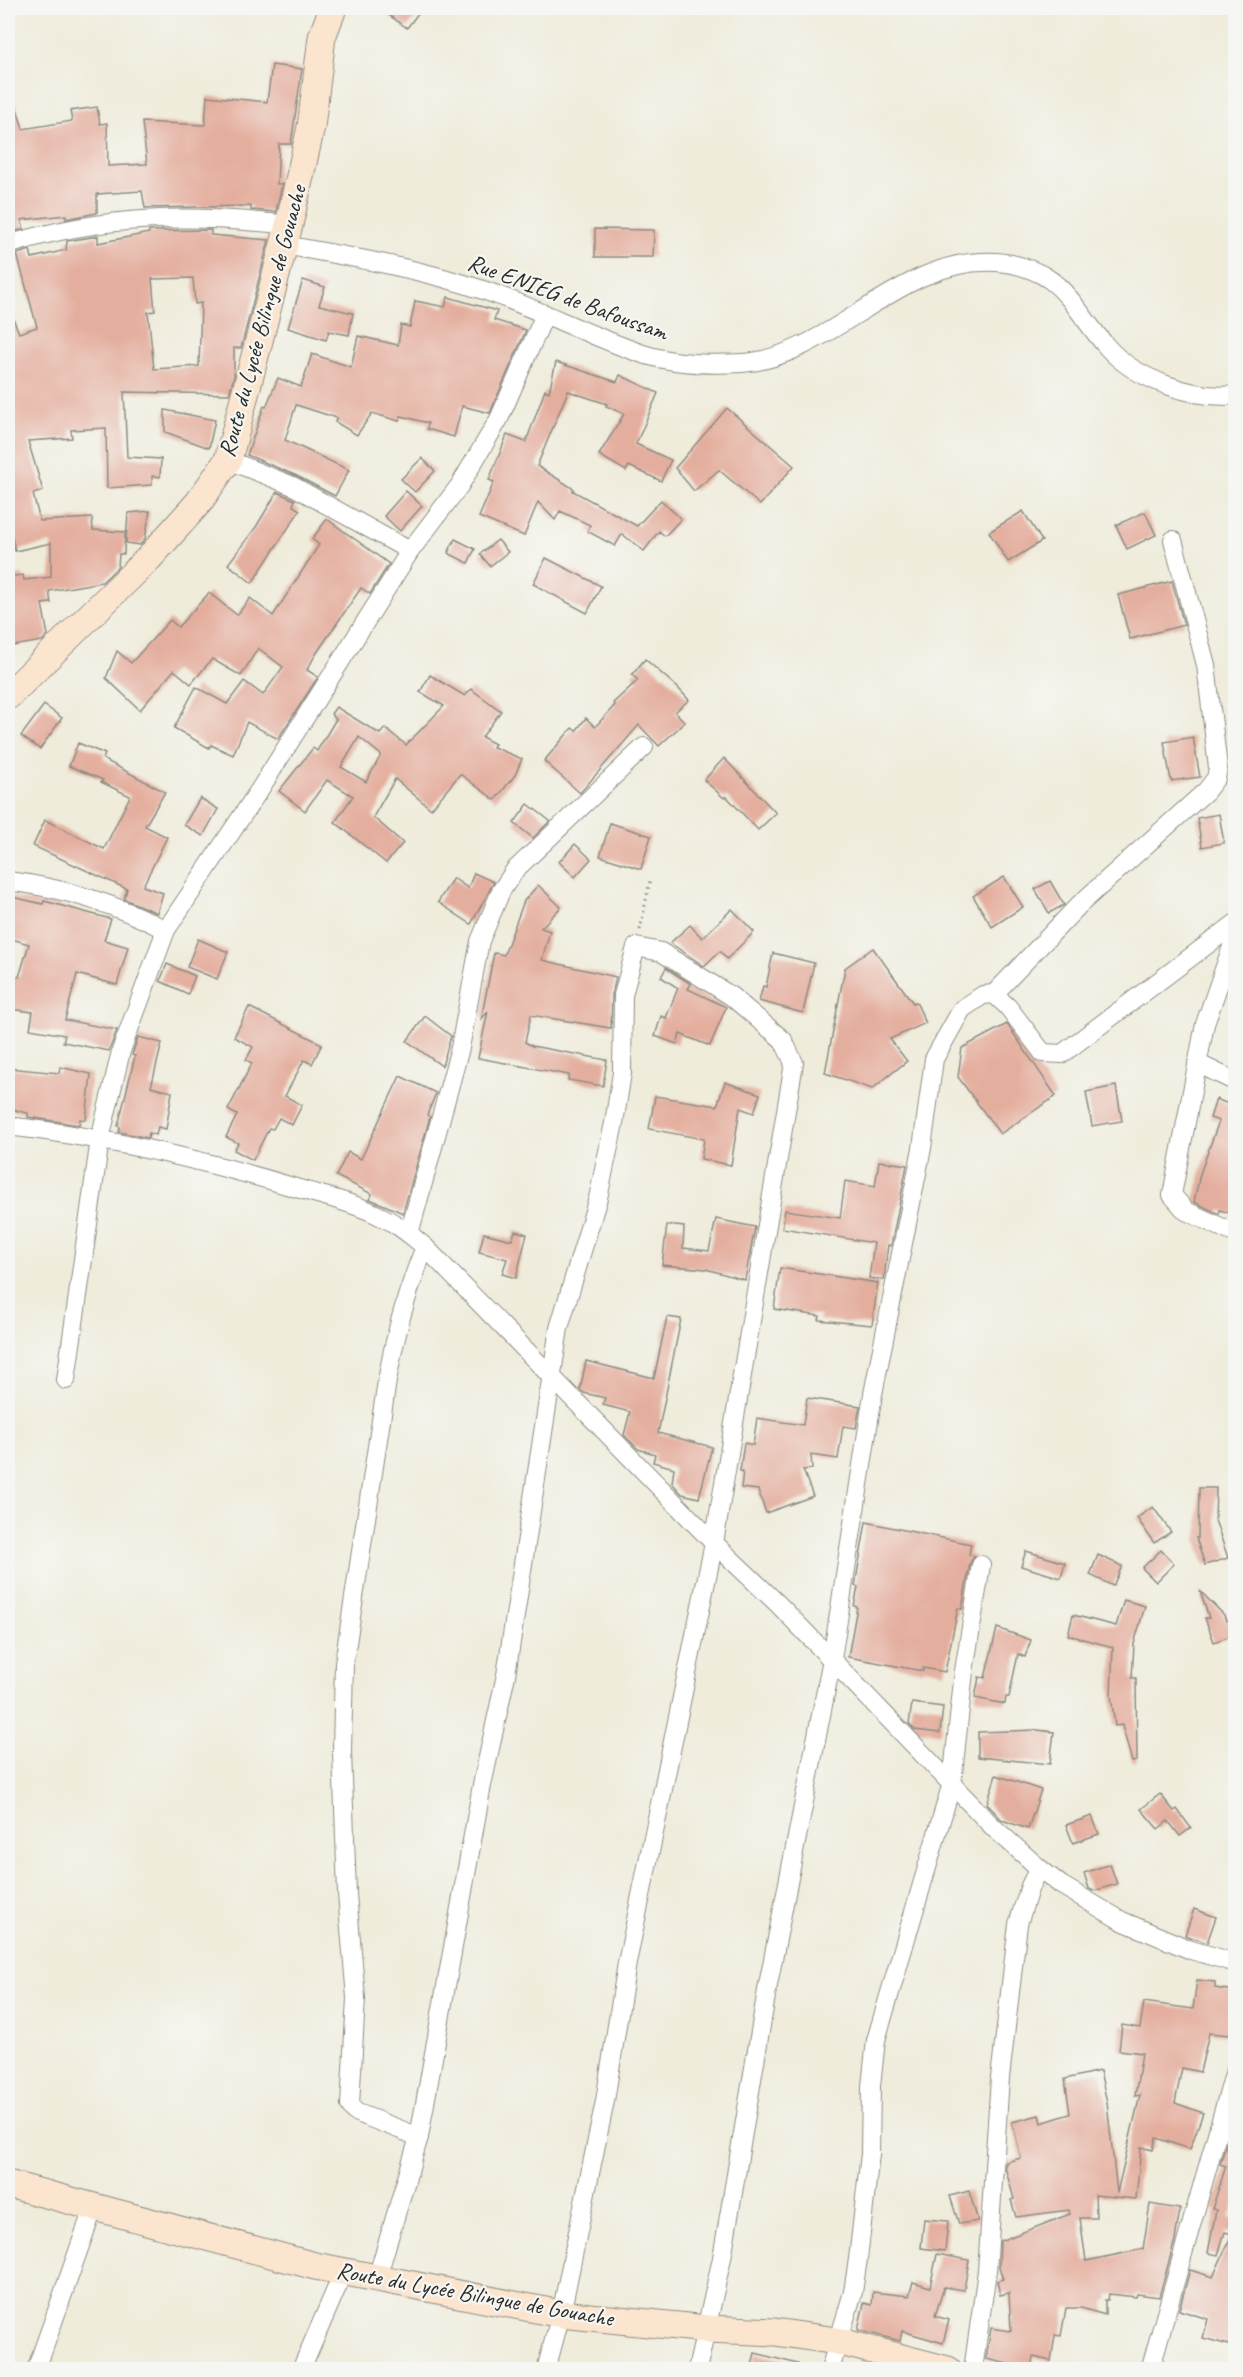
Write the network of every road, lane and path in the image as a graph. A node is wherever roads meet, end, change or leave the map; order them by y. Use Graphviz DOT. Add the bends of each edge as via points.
graph roads {
  1 [pos="333,8"];
  2 [pos="286,235"];
  3 [pos="8,245"];
  4 [pos="545,314"];
  5 [pos="1236,395"];
  6 [pos="228,460"];
  7 [pos="1173,540"];
  8 [pos="410,551"];
  9 [pos="8,696"];
  10 [pos="644,747"];
  11 [pos="650,880"];
  12 [pos="8,881"];
  13 [pos="1236,923"];
  14 [pos="166,930"];
  15 [pos="1236,936"];
  16 [pos="636,946"];
  17 [pos="994,994"];
  18 [pos="1197,1063"];
  19 [pos="1236,1082"];
  20 [pos="8,1126"];
  21 [pos="100,1139"];
  22 [pos="409,1234"];
  23 [pos="1236,1234"];
  24 [pos="425,1247"];
  25 [pos="551,1378"];
  26 [pos="66,1380"];
  27 [pos="714,1544"];
  28 [pos="981,1565"];
  29 [pos="832,1659"];
  30 [pos="952,1783"];
  31 [pos="1039,1868"];
  32 [pos="1236,1963"];
  33 [pos="1236,2067"];
  34 [pos="419,2137"];
  35 [pos="8,2184"];
  36 [pos="93,2209"];
  37 [pos="344,2271"];
  38 [pos="377,2278"];
  39 [pos="561,2314"];
  40 [pos="707,2329"];
  41 [pos="837,2341"];
  42 [pos="36,2370"];
  43 [pos="301,2370"];
  44 [pos="546,2370"];
  45 [pos="697,2370"];
  46 [pos="830,2370"];
  47 [pos="948,2370"];
  48 [pos="973,2370"];
  49 [pos="1150,2370"];
  1 -- 2 [label="street, Route du Lycée Bilingue de Gouache" via="322,38 311,127"];
  2 -- 3 [label="street, Rue ENIEG de Bafoussam" via="241,220 123,219 80,225"];
  2 -- 4 [label="street, Rue ENIEG de Bafoussam" via="482,290"];
  2 -- 6 [label="street, Route du Lycée Bilingue de Gouache"];
  4 -- 5 [label="street, Rue ENIEG de Bafoussam" via="644,355 692,364 746,363 791,351 906,285 950,265 995,262 1034,269 1059,286 1107,348 1128,366 1168,385 1219,397"];
  4 -- 8 [label="street" via="499,419 460,485"];
  6 -- 8 [label="street" via="293,486"];
  6 -- 9 [label="street, Route du Lycée Bilingue de Gouache" via="199,502 149,558"];
  7 -- 17 [label="street" via="1206,665 1216,778 1079,905"];
  8 -- 14 [label="street"];
  10 -- 22 [label="street" via="515,870 501,891 480,941 460,1048"];
  11 -- 16 [label="path"];
  12 -- 14 [label="street" via="48,886 109,904"];
  13 -- 17 [label="street" via="1062,1054 1043,1053"];
  14 -- 21 [label="street" via="122,1051"];
  15 -- 18 [label="street" via="1205,1024"];
  16 -- 25 [label="street" via="622,995 622,1073 614,1123 598,1198 560,1328"];
  16 -- 27 [label="street" via="661,952 731,996 783,1040 794,1064"];
  17 -- 29 [label="street" via="983,994 962,1009 934,1059 922,1148 873,1394"];
  18 -- 19 [label="street"];
  18 -- 23 [label="street" via="1172,1195 1186,1211"];
  20 -- 21 [label="street"];
  21 -- 22 [label="street" via="242,1172 362,1208"];
  21 -- 26 [label="street"];
  22 -- 24 [label="street"];
  24 -- 25 [label="street"];
  24 -- 34 [label="street" via="410,1285 387,1381 344,1663 342,1751 347,1894 356,1998 350,2105 355,2112"];
  25 -- 27 [label="street"];
  25 -- 34 [label="street" via="506,1675"];
  27 -- 29 [label="street"];
  27 -- 39 [label="street" via="627,1963 605,2101"];
  28 -- 30 [label="street" via="963,1671"];
  29 -- 30 [label="street"];
  29 -- 40 [label="street" via="767,1989"];
  30 -- 31 [label="street"];
  30 -- 41 [label="street" via="876,2040 870,2154 858,2259 853,2292"];
  31 -- 32 [label="street" via="1122,1921 1191,1950"];
  31 -- 48 [label="street" via="1018,1924 1000,2078 987,2271"];
  33 -- 49 [label="street"];
  34 -- 38 [label="street"];
  35 -- 36 [label="street, Route du Lycée Bilingue de Gouache"];
  36 -- 37 [label="street, Route du Lycée Bilingue de Gouache"];
  36 -- 42 [label="street"];
  37 -- 38 [label="street, Route du Lycée Bilingue de Gouache"];
  37 -- 43 [label="street"];
  38 -- 39 [label="street, Route du Lycée Bilingue de Gouache"];
  39 -- 40 [label="street, Route du Lycée Bilingue de Gouache"];
  39 -- 44 [label="street"];
  40 -- 41 [label="street, Route du Lycée Bilingue de Gouache" via="775,2332"];
  40 -- 45 [label="street"];
  41 -- 46 [label="street"];
  41 -- 47 [label="street, Route du Lycée Bilingue de Gouache"];
}
